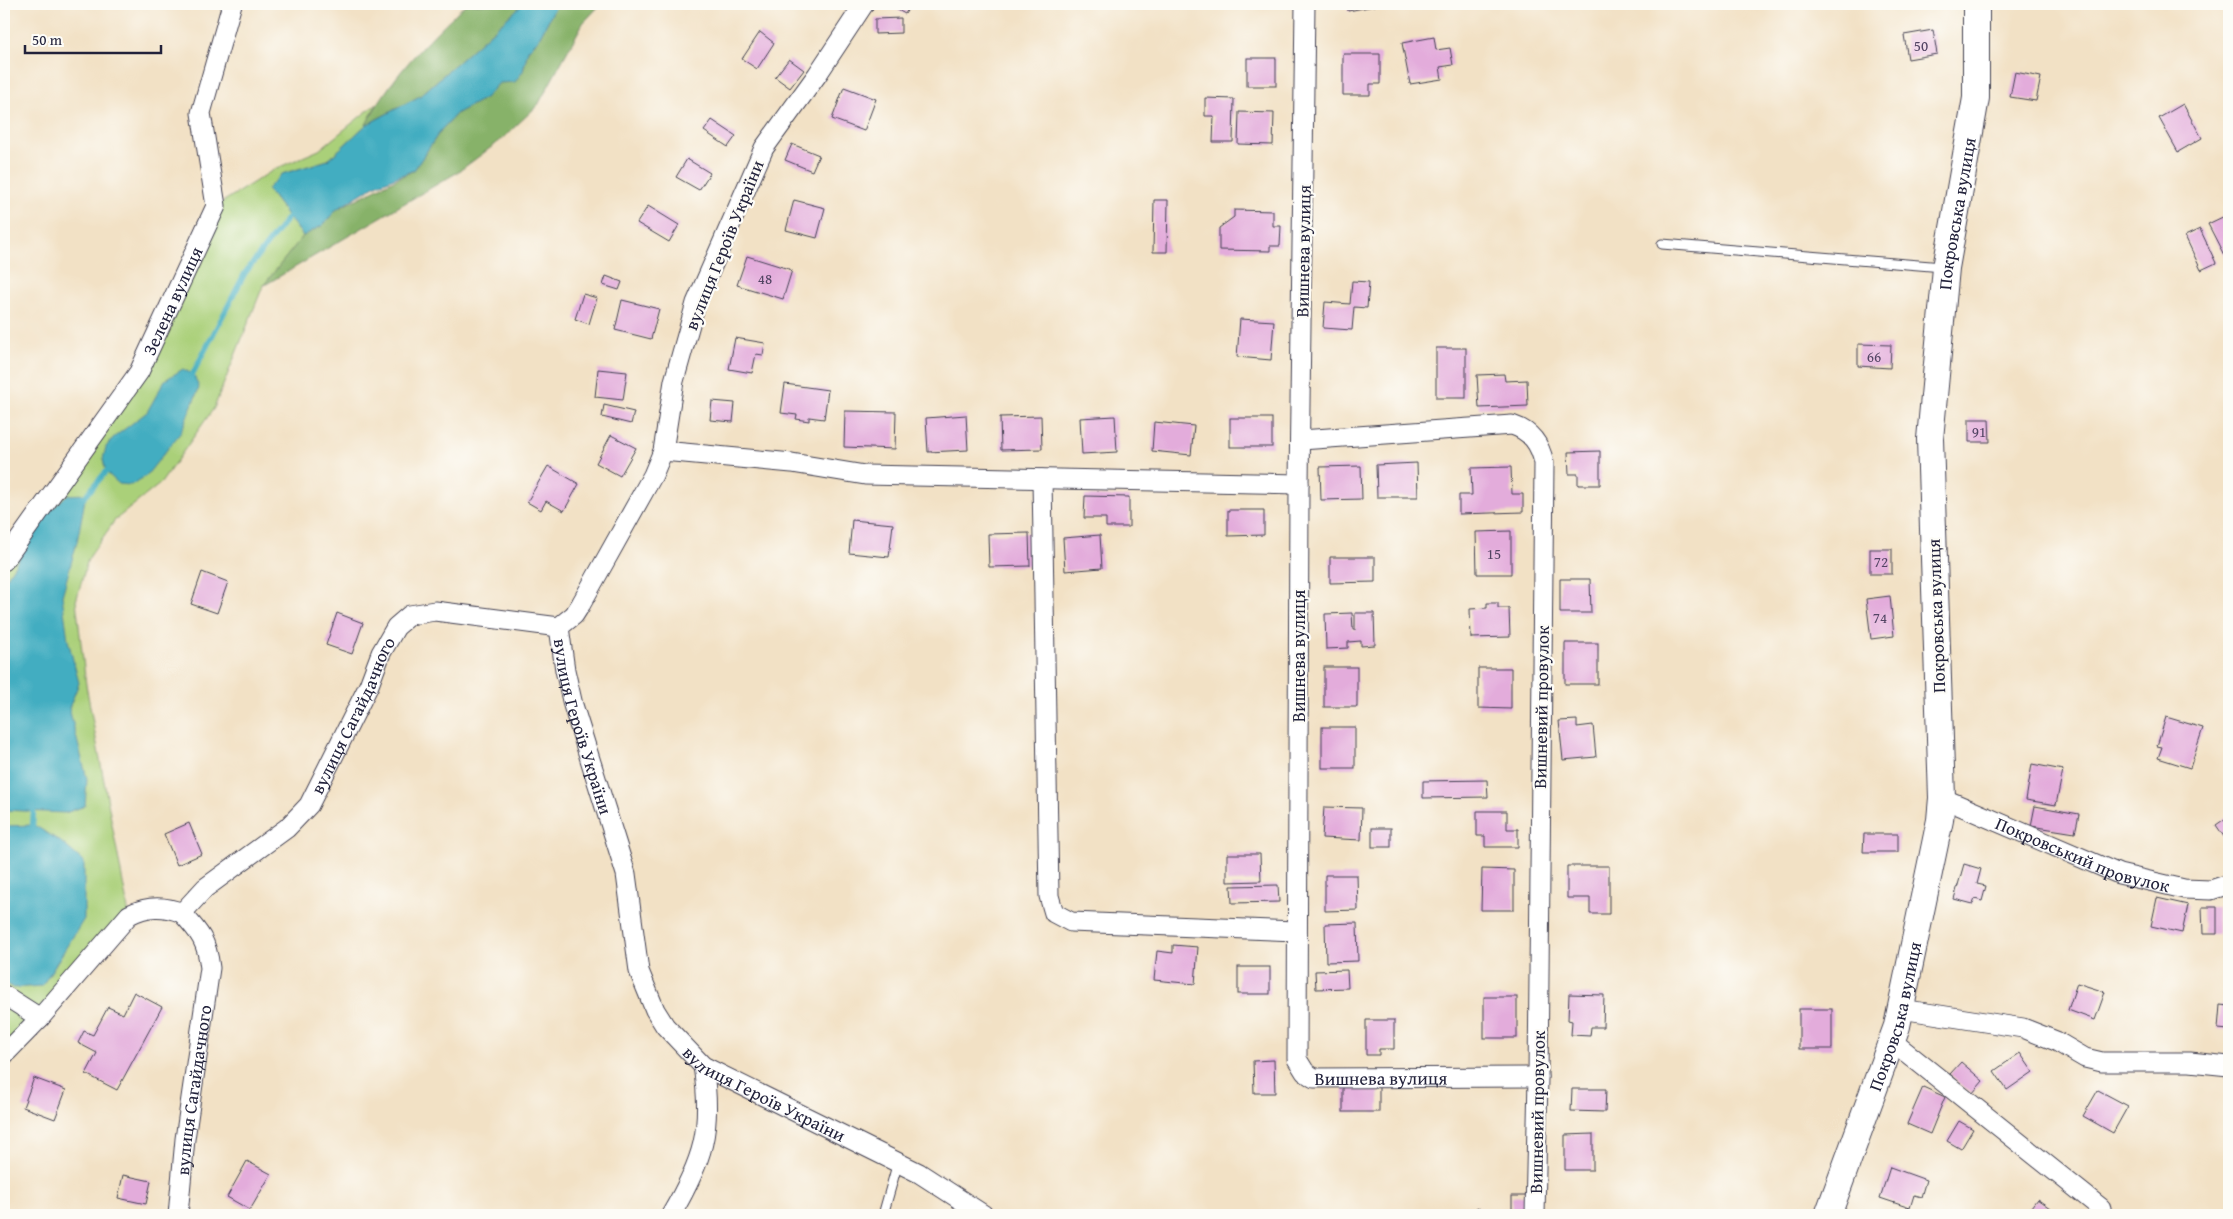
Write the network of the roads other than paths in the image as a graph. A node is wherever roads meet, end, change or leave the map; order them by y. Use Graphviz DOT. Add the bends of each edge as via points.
graph roads {
  1 [pos="232,4"];
  2 [pos="864,4"];
  3 [pos="1306,4"];
  4 [pos="1976,4"];
  5 [pos="1662,244"];
  6 [pos="1946,268"];
  7 [pos="1301,440"];
  8 [pos="664,451"];
  9 [pos="1042,479"];
  10 [pos="1299,484"];
  11 [pos="4,561"];
  12 [pos="559,627"];
  13 [pos="1942,798"];
  14 [pos="2229,884"];
  15 [pos="182,913"];
  16 [pos="1296,931"];
  17 [pos="4,995"];
  18 [pos="1901,1009"];
  19 [pos="40,1018"];
  20 [pos="1892,1041"];
  21 [pos="4,1055"];
  22 [pos="703,1066"];
  23 [pos="2229,1066"];
  24 [pos="1538,1077"];
  25 [pos="898,1161"];
  26 [pos="2101,1208"];
  27 [pos="178,1215"];
  28 [pos="671,1215"];
  29 [pos="883,1215"];
  30 [pos="984,1215"];
  31 [pos="1534,1215"];
  32 [pos="1828,1215"];
  1 -- 11 [label="street, Зелена вулиця" via="201,113 216,206 139,372"];
  2 -- 8 [label="street, вулиця Героїв України" via="764,148 696,303 674,380"];
  3 -- 7 [label="street, Вишнева вулиця"];
  4 -- 6 [label="street, Покровська вулиця" via="1976,98"];
  5 -- 6 [label="lane"];
  6 -- 13 [label="street, Покровська вулиця" via="1930,439"];
  7 -- 10 [label="street, Вишнева вулиця"];
  7 -- 24 [label="street, Вишневий провулок" via="1512,425 1531,435 1541,452 1544,473"];
  8 -- 9 [label="street" via="792,463 864,475"];
  8 -- 12 [label="street, вулиця Героїв України" via="582,604"];
  9 -- 10 [label="street"];
  9 -- 16 [label="street" via="1049,896 1054,913 1071,922"];
  10 -- 16 [label="street, Вишнева вулиця"];
  12 -- 15 [label="street, вулиця Сагайдачного" via="435,611 410,615 396,627 381,654 369,686 309,805 287,828 205,888"];
  12 -- 22 [label="street, вулиця Героїв України" via="573,705 626,874 635,950 644,984 665,1026"];
  13 -- 14 [label="street, Покровський провулок" via="2119,874 2184,889 2211,890"];
  13 -- 18 [label="street, Покровська вулиця"];
  15 -- 19 [label="street" via="161,906 129,915"];
  15 -- 27 [label="street, вулиця Сагайдачного" via="205,942 210,968 185,1139"];
  16 -- 24 [label="street, Вишнева вулиця" via="1297,1060 1314,1078"];
  17 -- 19 [label="street"];
  18 -- 20 [label="street, Покровська вулиця"];
  18 -- 23 [label="street" via="2023,1028 2056,1040 2085,1058 2102,1062 2190,1062"];
  19 -- 21 [label="street"];
  20 -- 26 [label="street"];
  20 -- 32 [label="street, Покровська вулиця"];
  22 -- 25 [label="street, вулиця Героїв України"];
  22 -- 28 [label="street" via="708,1107 703,1147 691,1179"];
  24 -- 31 [label="street, Вишневий провулок"];
  25 -- 29 [label="lane"];
  25 -- 30 [label="street, вулиця Героїв України"];
}
